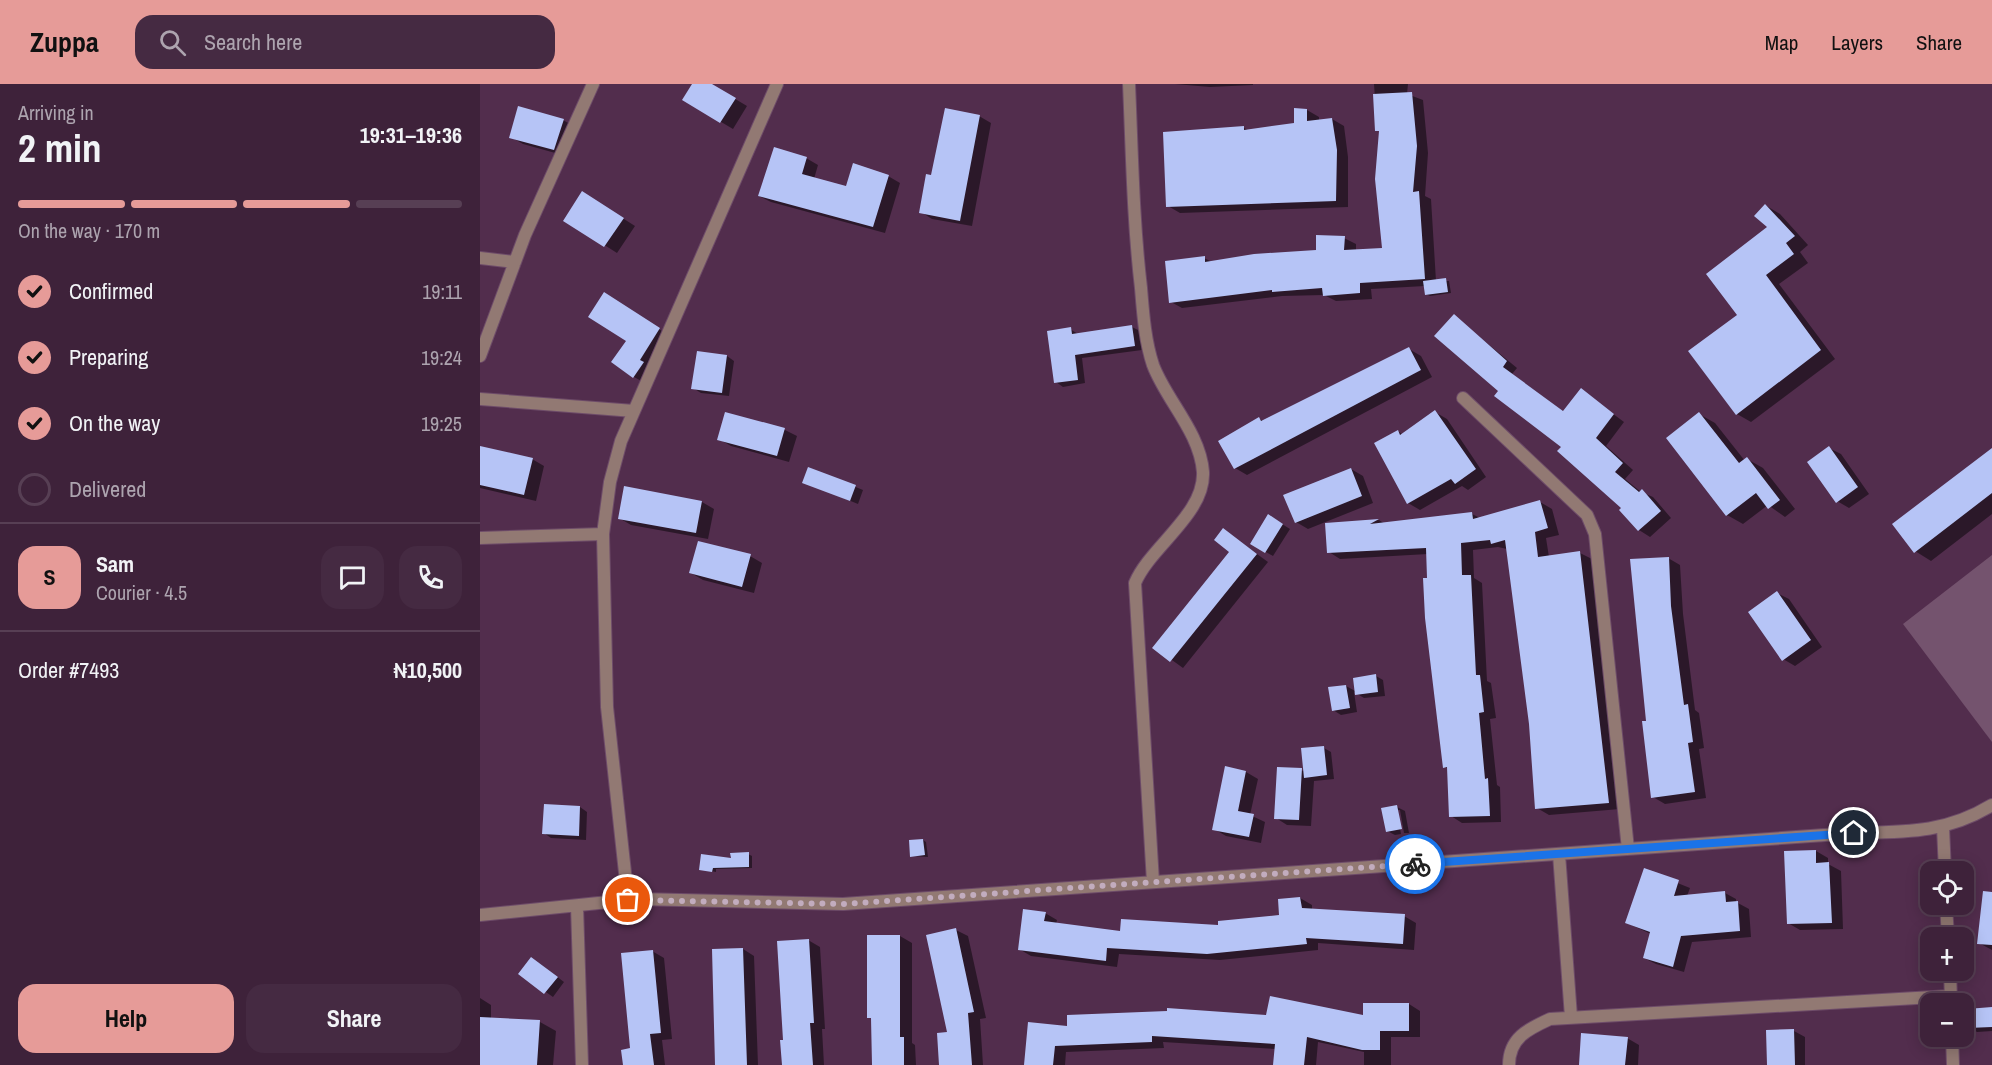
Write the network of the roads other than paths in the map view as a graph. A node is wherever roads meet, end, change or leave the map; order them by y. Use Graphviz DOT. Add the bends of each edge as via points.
graph roads {
  1 [pos="593,84"];
  2 [pos="777,84"];
  3 [pos="1129,84"];
  4 [pos="480,258"];
  5 [pos="515,262"];
  6 [pos="480,356"];
  7 [pos="480,399"];
  8 [pos="1463,399"];
  9 [pos="634,411"];
  10 [pos="603,534"];
  11 [pos="480,538"];
  12 [pos="1989,809"];
  13 [pos="1943,827"];
  14 [pos="1628,849"];
  15 [pos="1559,854"];
  16 [pos="1945,861"];
  17 [pos="1153,882"];
  18 [pos="628,900"];
  19 [pos="577,906"];
  20 [pos="480,915"];
  21 [pos="1920,1001"];
  22 [pos="1571,1017"];
  23 [pos="1952,1047"];
  24 [pos="582,1065"];
  25 [pos="1509,1065"];
  26 [pos="1953,1065"];
  1 -- 5 [label="street"];
  2 -- 9 [label="street"];
  3 -- 17 [label="street" via="1134,230 1145,324 1154,365 1193,439 1203,472 1199,492 1179,527 1141,571 1136,583"];
  4 -- 5 [label="street"];
  5 -- 6 [label="street"];
  7 -- 9 [label="street"];
  8 -- 14 [label="street" via="1587,515 1595,534"];
  9 -- 10 [label="street" via="610,482"];
  10 -- 11 [label="street"];
  10 -- 18 [label="street" via="608,707"];
  12 -- 13 [label="street"];
  13 -- 14 [label="street" via="1923,832"];
  13 -- 16 [label="street"];
  14 -- 15 [label="street"];
  15 -- 17 [label="street"];
  15 -- 22 [label="street"];
  17 -- 18 [label="street" via="843,904"];
  18 -- 19 [label="street"];
  19 -- 20 [label="street"];
  19 -- 24 [label="street"];
  21 -- 22 [label="street"];
  22 -- 25 [label="street" via="1550,1019 1521,1032 1509,1053"];
  23 -- 26 [label="street"];
}
